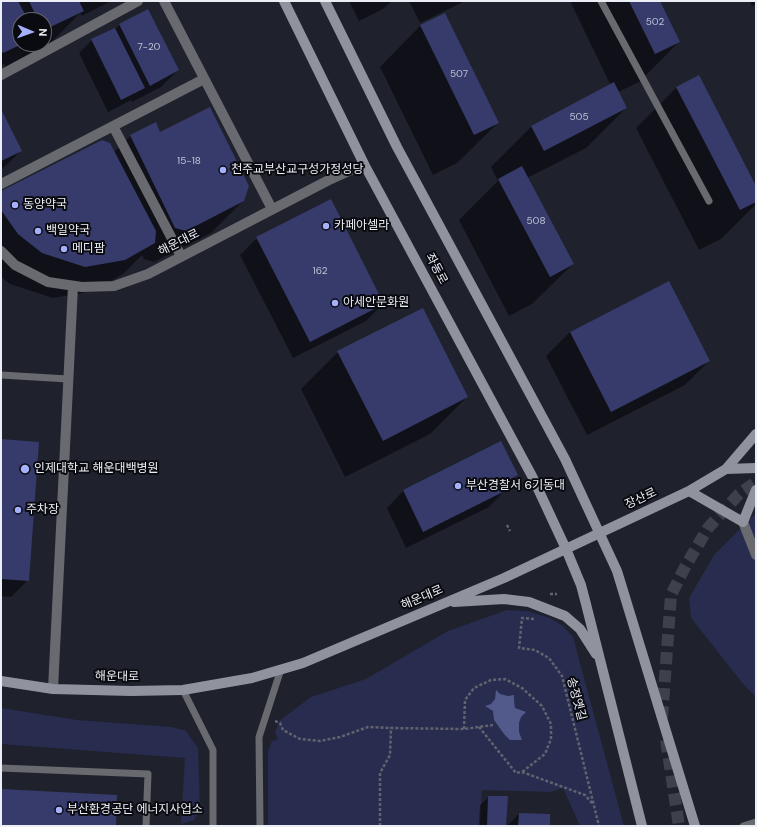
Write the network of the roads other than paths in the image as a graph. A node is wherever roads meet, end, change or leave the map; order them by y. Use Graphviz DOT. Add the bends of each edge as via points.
graph roads {
  1 [pos="138,1"];
  2 [pos="164,1"];
  3 [pos="284,1"];
  4 [pos="325,1"];
  5 [pos="601,1"];
  6 [pos="1,75"];
  7 [pos="204,79"];
  8 [pos="113,126"];
  9 [pos="364,164"];
  10 [pos="1,184"];
  11 [pos="708,200"];
  12 [pos="272,209"];
  13 [pos="1,250"];
  14 [pos="181,256"];
  15 [pos="73,286"];
  16 [pos="1,375"];
  17 [pos="68,379"];
  18 [pos="756,434"];
  19 [pos="756,468"];
  20 [pos="726,469"];
  21 [pos="756,490"];
  22 [pos="689,491"];
  23 [pos="743,522"];
  24 [pos="599,533"];
  25 [pos="566,549"];
  26 [pos="756,555"];
  27 [pos="444,603"];
  28 [pos="601,663"];
  29 [pos="281,669"];
  30 [pos="1,681"];
  31 [pos="53,689"];
  32 [pos="183,690"];
  33 [pos="1,768"];
  34 [pos="756,822"];
  35 [pos="146,826"];
  36 [pos="213,826"];
  37 [pos="260,826"];
  38 [pos="642,826"];
  39 [pos="695,826"];
  40 [pos="743,826"];
  1 -- 6 [label="street"];
  2 -- 7 [label="street"];
  3 -- 9 [label="main road, 좌동로"];
  4 -- 24 [label="main road, 좌동로" via="397,147 565,459"];
  5 -- 11 [label="lane"];
  7 -- 8 [label="street"];
  7 -- 12 [label="street"];
  8 -- 10 [label="street"];
  8 -- 14 [label="street"];
  9 -- 12 [label="street, 해운대로"];
  9 -- 25 [label="main road, 좌동로" via="532,476"];
  12 -- 14 [label="street, 해운대로"];
  13 -- 15 [label="street, 해운대로" via="15,265 48,282"];
  14 -- 15 [label="street, 해운대로" via="148,274 114,286"];
  15 -- 17 [label="street"];
  16 -- 17 [label="lane"];
  17 -- 31 [label="street"];
  18 -- 20 [label="main road"];
  19 -- 20 [label="main road"];
  20 -- 22 [label="main road, 장산로"];
  21 -- 23 [label="main road"];
  22 -- 23 [label="main road"];
  22 -- 24 [label="main road, 장산로"];
  23 -- 26 [label="street"];
  24 -- 25 [label="main road, 장산로"];
  24 -- 39 [label="main road" via="623,589"];
  25 -- 27 [label="main road, 해운대로"];
  25 -- 28 [label="main road" via="580,585"];
  27 -- 28 [label="main road" via="504,598 530,602 565,616 580,629"];
  27 -- 29 [label="main road, 해운대로" via="303,663"];
  28 -- 38 [label="main road"];
  29 -- 32 [label="main road, 해운대로" via="252,678"];
  29 -- 37 [label="lane" via="259,737"];
  30 -- 31 [label="main road, 해운대로"];
  31 -- 32 [label="main road, 해운대로"];
  32 -- 36 [label="lane" via="213,750"];
  33 -- 35 [label="lane" via="148,774"];
  34 -- 40 [label="lane"];
}
